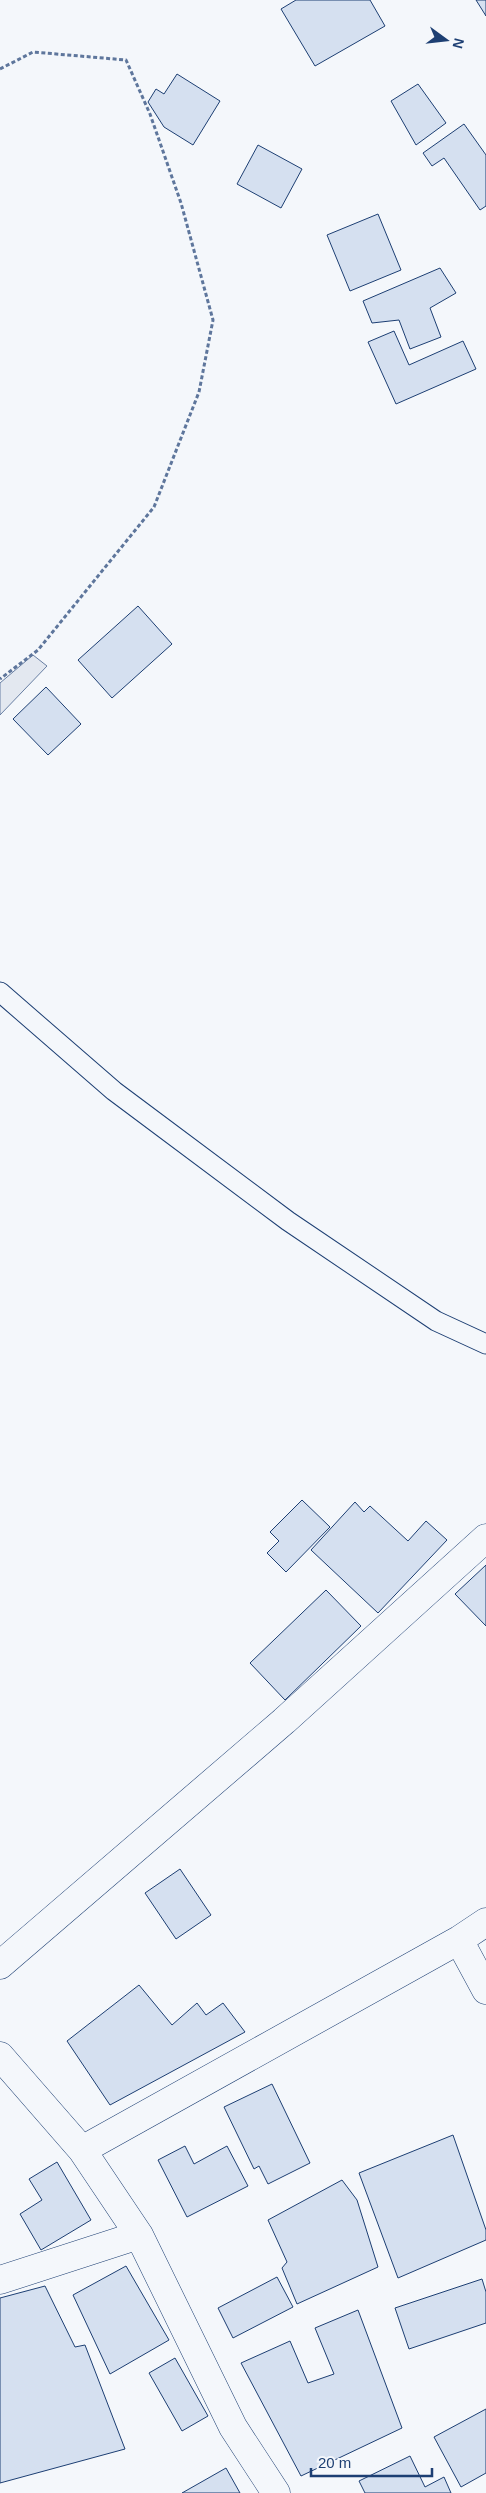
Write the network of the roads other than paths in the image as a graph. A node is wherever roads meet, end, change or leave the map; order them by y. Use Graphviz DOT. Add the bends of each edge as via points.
graph roads {
  1 [pos="0,992"];
  2 [pos="486,1344"];
  3 [pos="486,1538"];
  4 [pos="486,1922"];
  5 [pos="459,1940"];
  6 [pos="0,1965"];
  7 [pos="486,1990"];
  8 [pos="0,2056"];
  9 [pos="82,2150"];
  10 [pos="139,2236"];
  11 [pos="0,2280"];
  12 [pos="276,2493"];
  1 -- 2 [label="lane" via="114,1091 288,1220 436,1322"];
  3 -- 6 [label="street" via="284,1720"];
  4 -- 5 [label="street"];
  5 -- 7 [label="street"];
  5 -- 9 [label="street"];
  8 -- 9 [label="street"];
  9 -- 10 [label="street"];
  10 -- 11 [label="street"];
  10 -- 12 [label="street" via="233,2427"];
}
